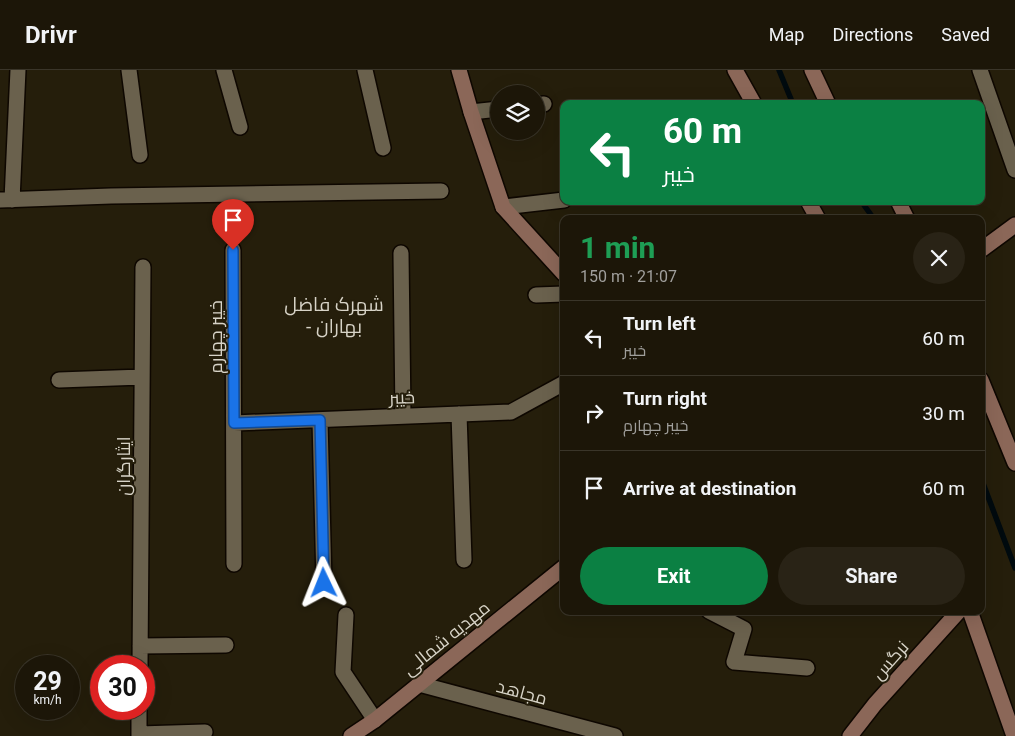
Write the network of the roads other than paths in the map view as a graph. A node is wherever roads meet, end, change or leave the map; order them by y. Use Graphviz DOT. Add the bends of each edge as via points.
graph roads {
  1 [pos="18,70"];
  2 [pos="129,70"];
  3 [pos="224,70"];
  4 [pos="365,70"];
  5 [pos="459,70"];
  6 [pos="735,70"];
  7 [pos="812,70"];
  8 [pos="980,70"];
  9 [pos="752,100"];
  10 [pos="826,100"];
  11 [pos="490,110"];
  12 [pos="471,112"];
  13 [pos="240,127"];
  14 [pos="383,148"];
  15 [pos="140,155"];
  16 [pos="1015,170"];
  17 [pos="441,191"];
  18 [pos="6,200"];
  19 [pos="560,200"];
  20 [pos="503,207"];
  21 [pos="1015,225"];
  22 [pos="985,247"];
  23 [pos="233,250"];
  24 [pos="401,253"];
  25 [pos="143,267"];
  26 [pos="560,270"];
  27 [pos="560,294"];
  28 [pos="536,295"];
  29 [pos="142,377"];
  30 [pos="59,380"];
  31 [pos="560,385"];
  32 [pos="985,390"];
  33 [pos="459,414"];
  34 [pos="403,416"];
  35 [pos="320,420"];
  36 [pos="234,423"];
  37 [pos="1015,463"];
  38 [pos="464,560"];
  39 [pos="234,564"];
  40 [pos="560,570"];
  41 [pos="324,583"];
  42 [pos="346,615"];
  43 [pos="717,615"];
  44 [pos="955,615"];
  45 [pos="971,615"];
  46 [pos="226,645"];
  47 [pos="140,646"];
  48 [pos="140,655"];
  49 [pos="806,668"];
  50 [pos="419,684"];
  51 [pos="139,720"];
  52 [pos="375,720"];
  53 [pos="205,732"];
  54 [pos="139,735"];
  55 [pos="351,736"];
  56 [pos="615,736"];
  57 [pos="850,736"];
  58 [pos="1014,736"];
  1 -- 18 [label="street"];
  2 -- 15 [label="street"];
  3 -- 13 [label="street"];
  4 -- 14 [label="street"];
  5 -- 12 [label="street"];
  6 -- 9 [label="street"];
  7 -- 10 [label="street"];
  8 -- 16 [label="street"];
  11 -- 12 [label="street"];
  12 -- 20 [label="street"];
  17 -- 18 [label="street"];
  19 -- 20 [label="street"];
  20 -- 26 [label="street"];
  21 -- 22 [label="street"];
  23 -- 36 [label="street, خیبر چهارم"];
  24 -- 34 [label="street"];
  25 -- 29 [label="street, ایثارگران"];
  27 -- 28 [label="street"];
  29 -- 30 [label="street"];
  29 -- 47 [label="street, ایثارگران"];
  31 -- 33 [label="street, خیبر" via="510,412"];
  32 -- 37 [label="street"];
  33 -- 34 [label="street, خیبر"];
  33 -- 38 [label="street"];
  34 -- 35 [label="street, خیبر"];
  35 -- 36 [label="street, خیبر"];
  35 -- 41 [label="street"];
  36 -- 39 [label="street, خیبر چهارم"];
  40 -- 50 [label="street, مهدیه شمالی"];
  42 -- 52 [label="street" via="343,672"];
  43 -- 49 [label="street" via="744,629 734,662"];
  44 -- 57 [label="street, نرگس"];
  45 -- 58 [label="street"];
  46 -- 47 [label="street"];
  47 -- 48 [label="street, ایثارگران"];
  50 -- 52 [label="street, مهدیه شمالی"];
  50 -- 56 [label="street, مجاهد"];
  51 -- 54 [label="street"];
  52 -- 55 [label="street, مهدیه شمالی"];
  53 -- 54 [label="street"];
}
